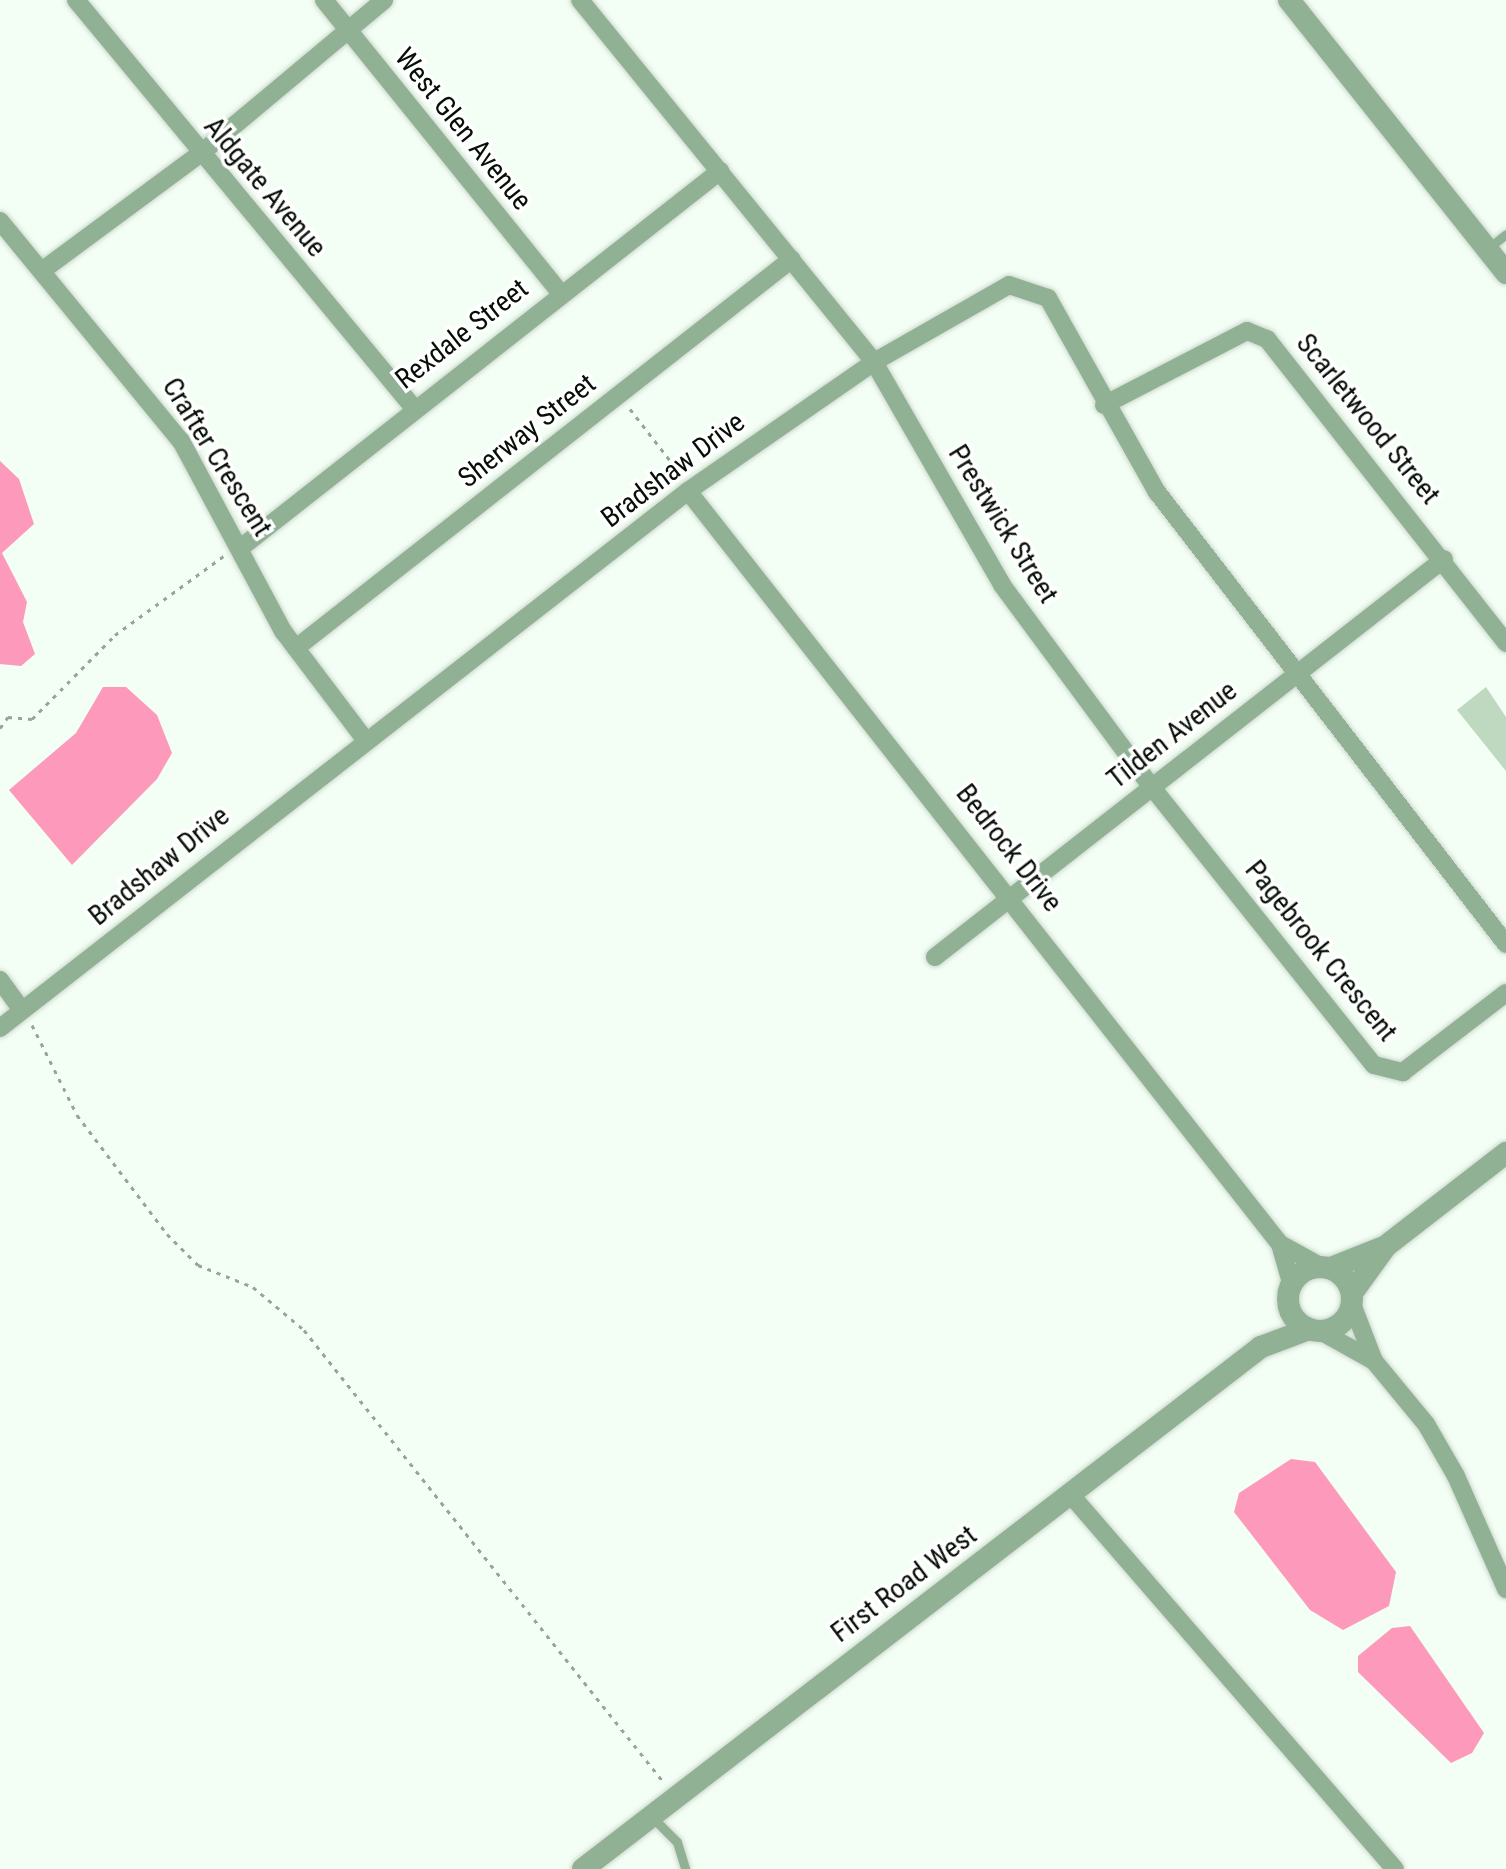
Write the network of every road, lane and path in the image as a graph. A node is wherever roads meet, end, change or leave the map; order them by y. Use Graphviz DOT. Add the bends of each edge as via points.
graph roads {
  1 [pos="76,0"];
  2 [pos="324,0"];
  3 [pos="384,0"];
  4 [pos="580,0"];
  5 [pos="1289,0"];
  6 [pos="350,33"];
  7 [pos="200,154"];
  8 [pos="720,171"];
  9 [pos="0,221"];
  10 [pos="1506,234"];
  11 [pos="1486,250"];
  12 [pos="792,259"];
  13 [pos="43,270"];
  14 [pos="1506,273"];
  15 [pos="560,292"];
  16 [pos="874,362"];
  17 [pos="1104,405"];
  18 [pos="628,406"];
  19 [pos="413,407"];
  20 [pos="679,472"];
  21 [pos="688,491"];
  22 [pos="243,546"];
  23 [pos="225,555"];
  24 [pos="1444,559"];
  25 [pos="1506,643"];
  26 [pos="296,648"];
  27 [pos="1297,672"];
  28 [pos="0,728"];
  29 [pos="364,738"];
  30 [pos="1151,786"];
  31 [pos="1013,898"];
  32 [pos="1506,944"];
  33 [pos="935,957"];
  34 [pos="0,980"];
  35 [pos="1506,993"];
  36 [pos="22,1010"];
  37 [pos="0,1028"];
  38 [pos="1506,1153"];
  39 [pos="1280,1244"];
  40 [pos="1386,1246"];
  41 [pos="1325,1267"];
  42 [pos="1290,1293"];
  43 [pos="1352,1298"];
  44 [pos="1314,1330"];
  45 [pos="1261,1347"];
  46 [pos="1374,1361"];
  47 [pos="1070,1494"];
  48 [pos="1506,1589"];
  49 [pos="675,1797"];
  50 [pos="650,1816"];
  51 [pos="583,1869"];
  52 [pos="685,1869"];
  53 [pos="1395,1869"];
  1 -- 7 [label="street, Aldgate Avenue"];
  2 -- 6 [label="street, West Glen Avenue"];
  3 -- 6 [label="street"];
  4 -- 8 [label="street"];
  5 -- 11 [label="street"];
  6 -- 7 [label="street"];
  6 -- 15 [label="street, West Glen Avenue"];
  7 -- 13 [label="street"];
  7 -- 19 [label="street, Aldgate Avenue"];
  8 -- 12 [label="street"];
  8 -- 15 [label="street, Rexdale Street"];
  9 -- 13 [label="street, Crafter Crescent"];
  10 -- 11 [label="lane"];
  11 -- 14 [label="street"];
  12 -- 16 [label="street"];
  12 -- 26 [label="street, Sherway Street"];
  13 -- 22 [label="street, Crafter Crescent" via="181,441"];
  15 -- 19 [label="street, Rexdale Street"];
  16 -- 17 [label="street, Bradshaw Drive" via="1009,285 1048,298"];
  16 -- 21 [label="street, Bradshaw Drive"];
  16 -- 30 [label="street, Prestwick Street" via="1002,585"];
  17 -- 24 [label="street, Scarletwood Street" via="1247,331 1267,339"];
  17 -- 27 [label="street, Bradshaw Drive" via="1157,492"];
  18 -- 20 [label="path"];
  19 -- 22 [label="street, Rexdale Street"];
  21 -- 29 [label="street, Bradshaw Drive"];
  21 -- 31 [label="street, Bedrock Drive"];
  22 -- 26 [label="street, Crafter Crescent"];
  23 -- 28 [label="path" via="115,635 32,719 8,717"];
  24 -- 25 [label="street, Scarletwood Street"];
  24 -- 27 [label="street, Tilden Avenue"];
  26 -- 29 [label="street, Crafter Crescent"];
  27 -- 30 [label="street, Tilden Avenue"];
  27 -- 32 [label="street"];
  29 -- 36 [label="street, Bradshaw Drive"];
  30 -- 31 [label="street, Tilden Avenue"];
  30 -- 35 [label="street, Pagebrook Crescent" via="1374,1065 1403,1072"];
  31 -- 33 [label="street, Tilden Avenue"];
  31 -- 39 [label="street, Bedrock Drive"];
  34 -- 36 [label="street"];
  36 -- 37 [label="street, Bradshaw Drive"];
  36 -- 49 [label="path" via="77,1115 167,1234 198,1265 253,1287 304,1330"];
  38 -- 40 [label="street, First Road West"];
  39 -- 41 [label="street, Bedrock Drive"];
  39 -- 42 [label="street, Bedrock Drive"];
  40 -- 41 [label="street, First Road West"];
  40 -- 43 [label="street, First Road West"];
  41 -- 42 [label="street, First Road West"];
  41 -- 43 [label="street"];
  42 -- 44 [label="street"];
  42 -- 45 [label="street, First Road West"];
  43 -- 44 [label="street, First Road West" via="1341,1324"];
  43 -- 46 [label="street"];
  44 -- 45 [label="street, First Road West"];
  44 -- 46 [label="street"];
  45 -- 47 [label="street, First Road West"];
  46 -- 48 [label="street" via="1426,1424"];
  47 -- 49 [label="street, First Road West"];
  47 -- 53 [label="street"];
  49 -- 50 [label="street, First Road West"];
  50 -- 51 [label="street, First Road West"];
  50 -- 52 [label="lane" via="677,1842"];
}
